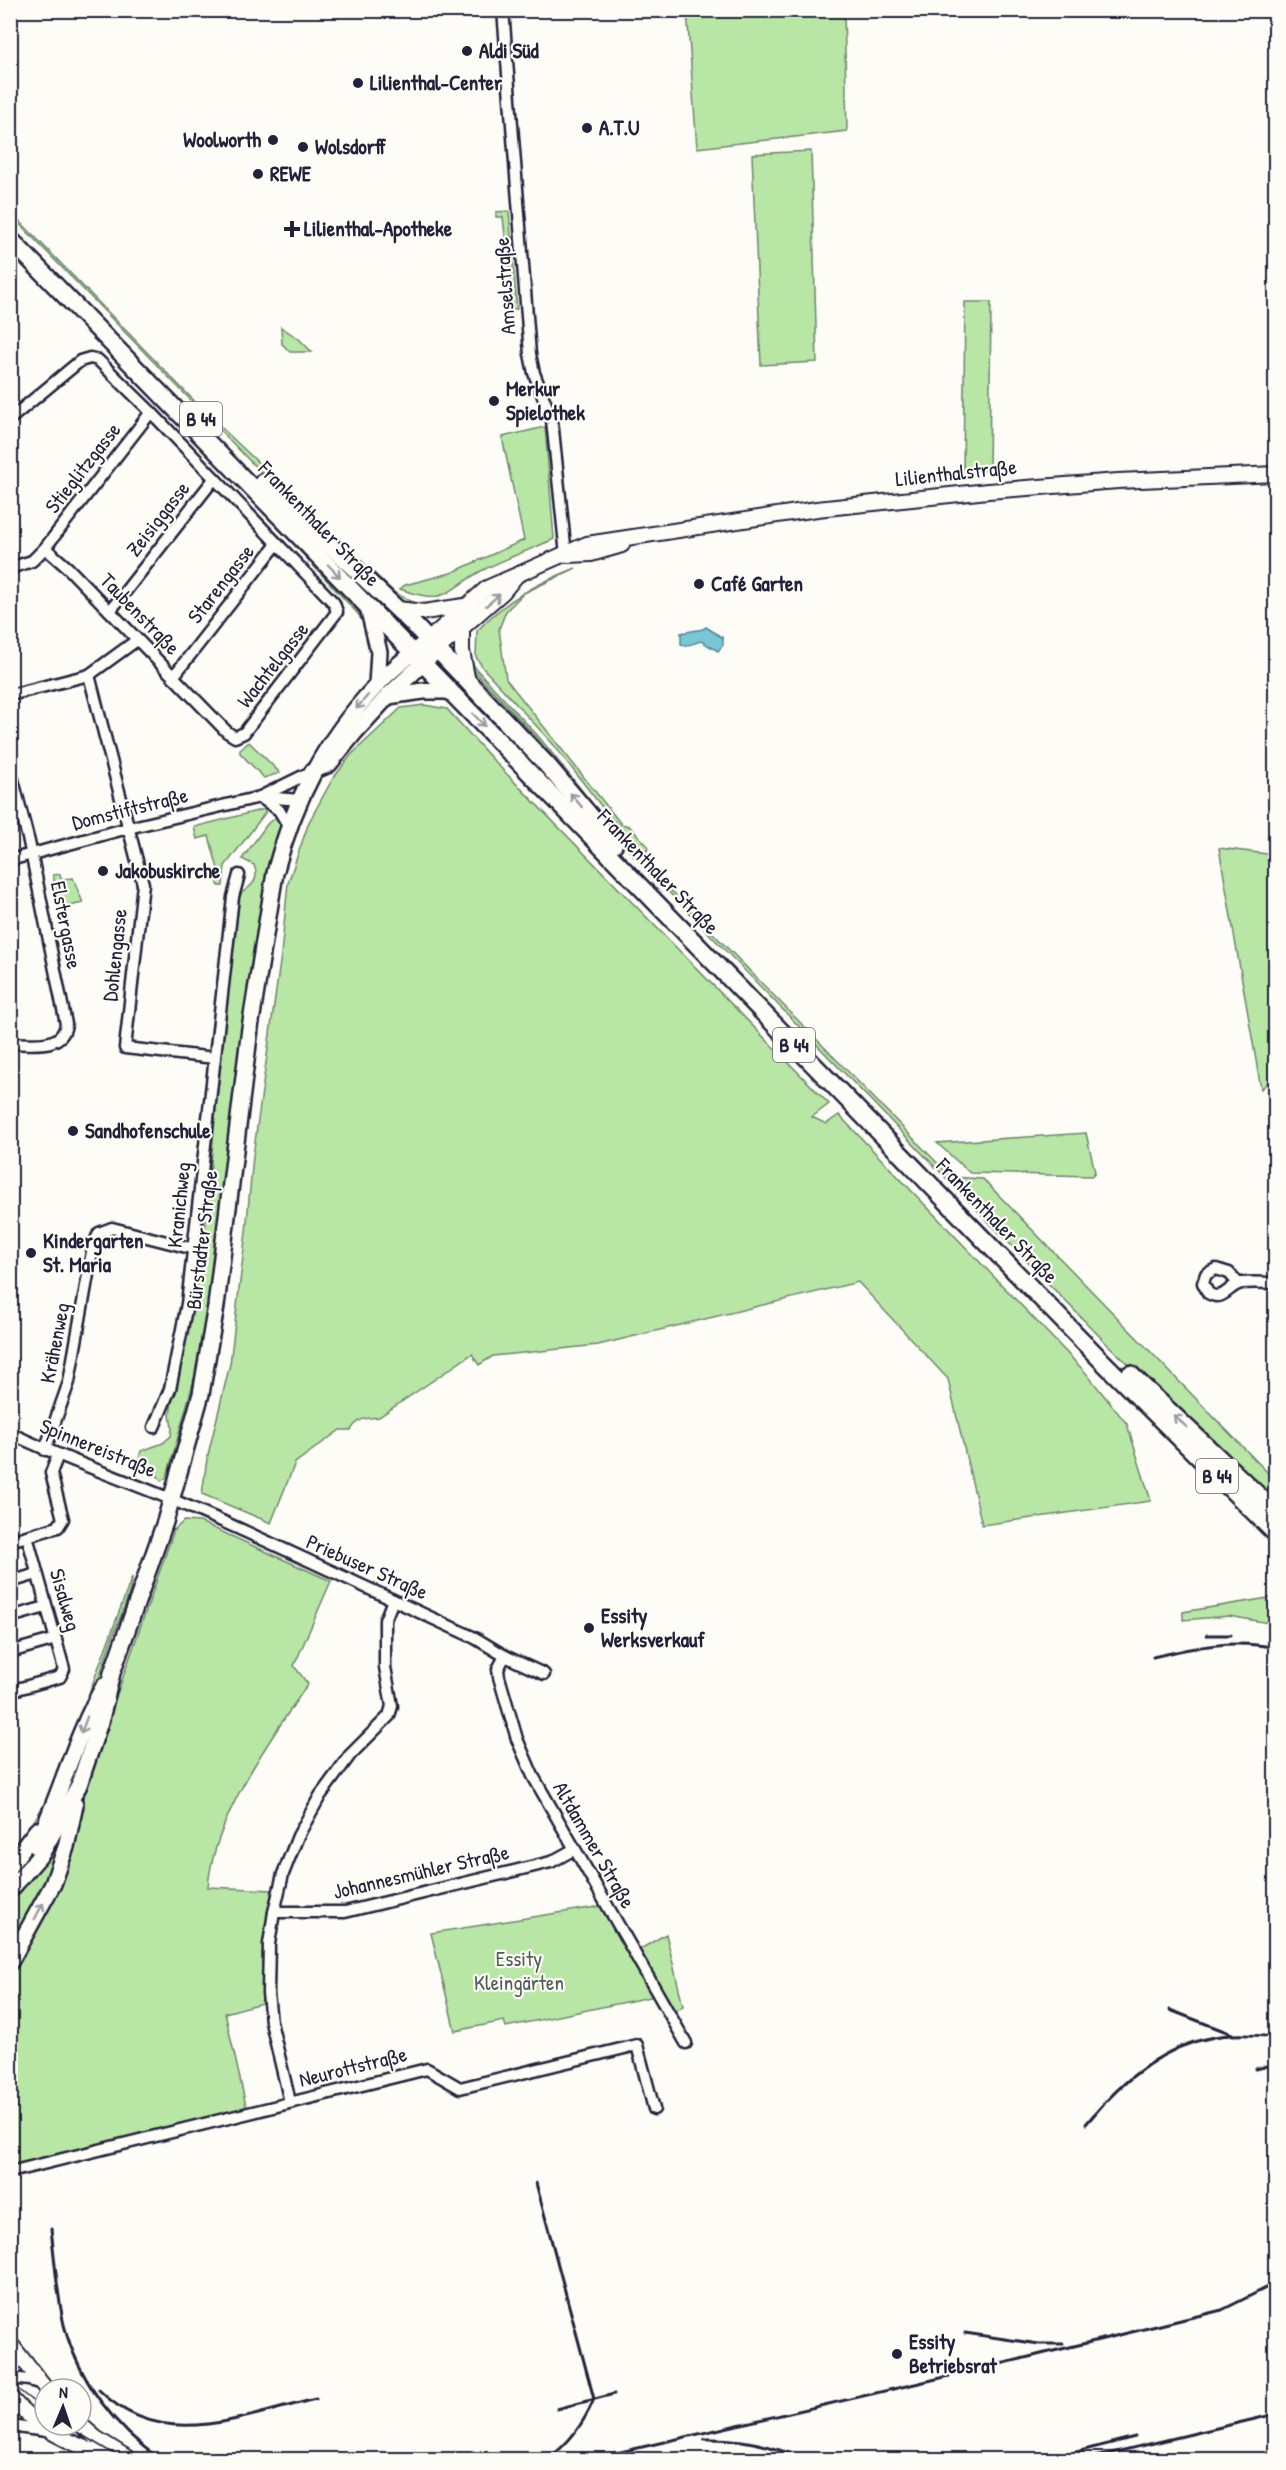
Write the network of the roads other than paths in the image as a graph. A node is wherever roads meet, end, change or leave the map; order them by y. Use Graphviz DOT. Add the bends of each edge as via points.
graph roads {
  1 [pos="503,10"];
  2 [pos="10,225"];
  3 [pos="10,239"];
  4 [pos="151,412"];
  5 [pos="10,419"];
  6 [pos="1275,474"];
  7 [pos="214,479"];
  8 [pos="277,544"];
  9 [pos="45,548"];
  10 [pos="566,555"];
  11 [pos="10,568"];
  12 [pos="516,576"];
  13 [pos="464,606"];
  14 [pos="368,607"];
  15 [pos="398,609"];
  16 [pos="110,611"];
  17 [pos="462,628"];
  18 [pos="137,640"];
  19 [pos="433,645"];
  20 [pos="418,658"];
  21 [pos="89,675"];
  22 [pos="173,677"];
  23 [pos="468,682"];
  24 [pos="377,685"];
  25 [pos="450,691"];
  26 [pos="10,695"];
  27 [pos="388,696"];
  28 [pos="235,737"];
  29 [pos="10,768"];
  30 [pos="313,771"];
  31 [pos="260,797"];
  32 [pos="300,800"];
  33 [pos="289,827"];
  34 [pos="128,828"];
  35 [pos="32,854"];
  36 [pos="10,860"];
  37 [pos="239,875"];
  38 [pos="10,1043"];
  39 [pos="215,1058"];
  40 [pos="194,1249"];
  41 [pos="1238,1283"];
  42 [pos="1275,1283"];
  43 [pos="154,1427"];
  44 [pos="10,1433"];
  45 [pos="45,1450"];
  46 [pos="58,1455"];
  47 [pos="171,1499"];
  48 [pos="1274,1519"];
  49 [pos="27,1536"];
  50 [pos="10,1541"];
  51 [pos="38,1574"];
  52 [pos="10,1582"];
  53 [pos="393,1600"];
  54 [pos="46,1607"];
  55 [pos="10,1617"];
  56 [pos="56,1639"];
  57 [pos="10,1652"];
  58 [pos="505,1656"];
  59 [pos="112,1673"];
  60 [pos="544,1674"];
  61 [pos="10,1691"];
  62 [pos="79,1785"];
  63 [pos="54,1806"];
  64 [pos="573,1850"];
  65 [pos="10,1865"];
  66 [pos="14,1885"];
  67 [pos="274,1912"];
  68 [pos="10,1962"];
  69 [pos="686,2043"];
  70 [pos="290,2103"];
  71 [pos="654,2109"];
  72 [pos="10,2172"];
  73 [pos="10,2343"];
  74 [pos="36,2377"];
  75 [pos="10,2378"];
  76 [pos="33,2382"];
  77 [pos="10,2397"];
  78 [pos="33,2420"];
  79 [pos="10,2426"];
  80 [pos="33,2429"];
  81 [pos="93,2435"];
  82 [pos="60,2437"];
  83 [pos="113,2460"];
  84 [pos="131,2460"];
  1 -- 10 [label="street, Amselstraße" via="530,354 552,420"];
  2 -- 15 [label="main road, Frankenthaler Straße / B 44" via="265,485"];
  3 -- 14 [label="main road, Frankenthaler Straße / B 44, one-way"];
  4 -- 5 [label="street" via="98,360 90,358 80,361"];
  4 -- 7 [label="street"];
  4 -- 9 [label="street, Stieglitzgasse"];
  6 -- 10 [label="street, Lilienthalstraße" via="1118,481 817,509 587,544"];
  7 -- 8 [label="street"];
  7 -- 16 [label="street, Zeisiggasse"];
  8 -- 22 [label="street, Starengasse"];
  8 -- 28 [label="street, Wachtelgasse" via="334,603 337,612 244,733"];
  9 -- 11 [label="street" via="32,561"];
  9 -- 16 [label="street, Taubenstraße"];
  10 -- 12 [label="street, Lilienthalstraße"];
  12 -- 13 [label="street, Lilienthalstraße" via="487,588"];
  17 -- 12 [label="street, Lilienthalstraße, one-way" via="504,592"];
  13 -- 15 [label="street" via="424,612"];
  13 -- 19 [label="street, Lilienthalstraße"];
  14 -- 20 [label="main road, Frankenthaler Straße / B 44"];
  14 -- 24 [label="main road" via="379,652"];
  15 -- 19 [label="main road, Frankenthaler Straße / B 44"];
  16 -- 18 [label="street, Taubenstraße"];
  17 -- 19 [label="street, Lilienthalstraße"];
  17 -- 23 [label="street"];
  18 -- 21 [label="street"];
  18 -- 22 [label="street, Taubenstraße"];
  19 -- 20 [label="main road"];
  19 -- 23 [label="main road, Frankenthaler Straße / B 44"];
  20 -- 24 [label="main road, Bürstadter Straße" via="400,663"];
  20 -- 25 [label="main road, Frankenthaler Straße / B 44"];
  20 -- 27 [label="main road"];
  21 -- 26 [label="street"];
  21 -- 34 [label="street, Dohlengasse"];
  22 -- 28 [label="street, Taubenstraße"];
  48 -- 23 [label="main road, Frankenthaler Straße / B 44, one-way" via="626,857 547,765"];
  24 -- 30 [label="main road, Bürstadter Straße, one-way" via="342,724"];
  25 -- 27 [label="main road"];
  25 -- 48 [label="main road, Frankenthaler Straße / B 44, one-way" via="1101,1360"];
  27 -- 30 [label="main road" via="329,764"];
  29 -- 35 [label="street, Elstergasse"];
  30 -- 31 [label="street"];
  30 -- 32 [label="main road, Bürstadter Straße"];
  31 -- 32 [label="street"];
  31 -- 33 [label="street" via="279,810"];
  31 -- 34 [label="street, Domstiftstraße"];
  32 -- 33 [label="main road, Bürstadter Straße"];
  33 -- 47 [label="main road, Bürstadter Straße" via="275,873 250,1028 203,1382"];
  34 -- 35 [label="street, Domstiftstraße"];
  34 -- 39 [label="street, Dohlengasse" via="143,884 125,1048"];
  35 -- 36 [label="street, Domstiftstraße"];
  35 -- 38 [label="street, Elstergasse" via="65,1033 51,1043"];
  37 -- 39 [label="street, Kranichweg" via="233,897"];
  39 -- 40 [label="street, Kranichweg"];
  40 -- 43 [label="street, Kranichweg" via="170,1389"];
  40 -- 45 [label="street, Krähenweg" via="112,1228 99,1233 93,1246 69,1382"];
  41 -- 42 [label="street"];
  44 -- 45 [label="street, Spinnereistraße"];
  45 -- 46 [label="street, Spinnereistraße"];
  46 -- 47 [label="street, Spinnereistraße"];
  46 -- 49 [label="street" via="51,1473 63,1520 58,1527"];
  47 -- 53 [label="street, Priebuser Straße"];
  47 -- 59 [label="main road, Bürstadter Straße"];
  49 -- 50 [label="street"];
  49 -- 51 [label="street, Sisalweg"];
  51 -- 52 [label="street"];
  51 -- 54 [label="street, Sisalweg"];
  53 -- 58 [label="street, Priebuser Straße"];
  53 -- 67 [label="street" via="385,1620 385,1667 392,1706 389,1716 350,1755 320,1796 290,1855"];
  54 -- 55 [label="street"];
  54 -- 56 [label="street, Sisalweg"];
  56 -- 57 [label="street"];
  56 -- 61 [label="street, Sisalweg" via="63,1674"];
  58 -- 60 [label="street, Priebuser Straße"];
  58 -- 64 [label="street, Altdammer Straße" via="498,1669 499,1677 517,1739"];
  59 -- 62 [label="main road, Bürstadter Straße"];
  59 -- 63 [label="main road, Bürstadter Straße, one-way" via="88,1714"];
  62 -- 66 [label="main road, Bürstadter Straße" via="42,1853"];
  68 -- 62 [label="main road, one-way" via="53,1884 66,1847"];
  63 -- 65 [label="main road"];
  63 -- 66 [label="main road, Bürstadter Straße"];
  64 -- 67 [label="street, Johannesmühler Straße" via="551,1862 345,1912"];
  64 -- 69 [label="street, Altdammer Straße"];
  67 -- 70 [label="street" via="268,1993"];
  70 -- 71 [label="street, Neurottstraße" via="427,2070 460,2088 637,2045"];
  70 -- 72 [label="street, Neurottstraße"];
  73 -- 74 [label="street"];
  75 -- 76 [label="street"];
  77 -- 78 [label="street"];
  79 -- 80 [label="street"];
  81 -- 84 [label="street"];
  82 -- 83 [label="street"];
}
